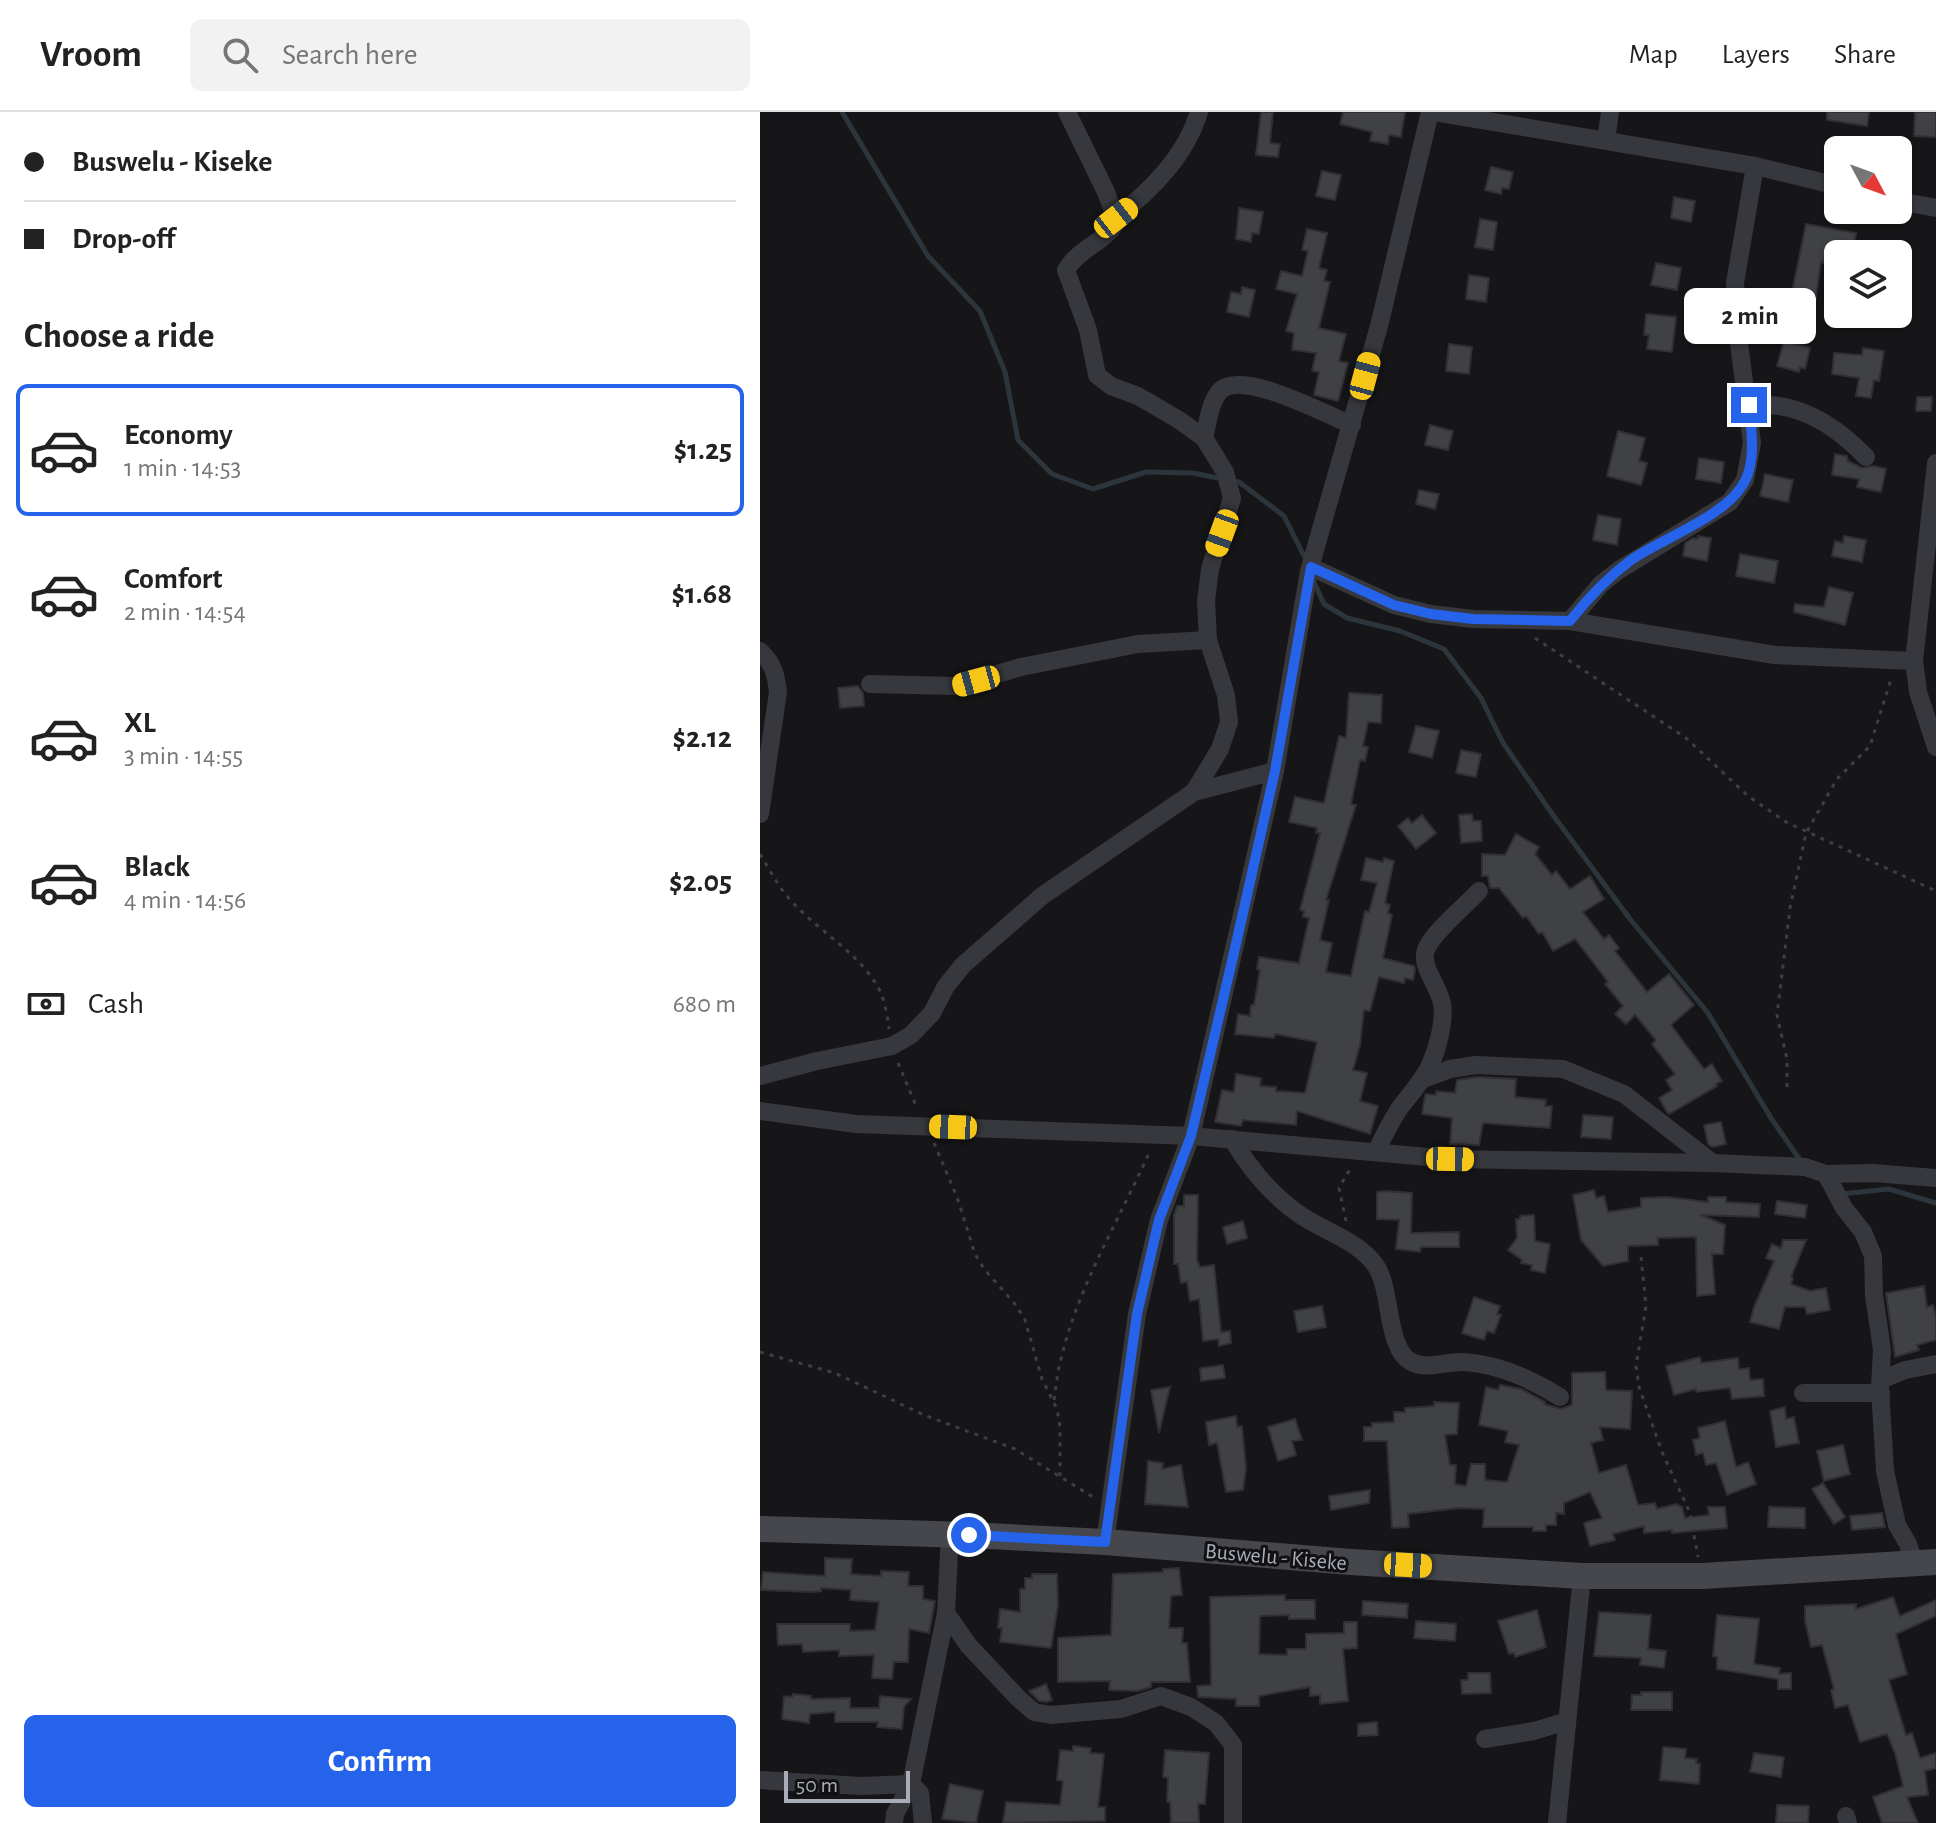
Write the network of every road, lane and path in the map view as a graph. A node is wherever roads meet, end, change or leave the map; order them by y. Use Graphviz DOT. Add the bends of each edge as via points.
graph roads {
  1 [pos="1067,112"];
  2 [pos="1199,112"];
  3 [pos="1432,112"];
  4 [pos="1610,112"];
  5 [pos="1606,140"];
  6 [pos="1755,166"];
  7 [pos="1824,183"];
  8 [pos="1912,204"];
  9 [pos="1936,208"];
  10 [pos="1116,218"];
  11 [pos="1749,405"];
  12 [pos="1352,425"];
  13 [pos="1204,438"];
  14 [pos="1866,457"];
  15 [pos="1936,463"];
  16 [pos="1312,563"];
  17 [pos="1570,621"];
  18 [pos="1532,636"];
  19 [pos="1208,640"];
  20 [pos="760,651"];
  21 [pos="1893,660"];
  22 [pos="1914,661"];
  23 [pos="870,684"];
  24 [pos="1936,747"];
  25 [pos="1275,771"];
  26 [pos="1194,792"];
  27 [pos="760,814"];
  28 [pos="1806,833"];
  29 [pos="760,854"];
  30 [pos="1479,891"];
  31 [pos="1936,891"];
  32 [pos="892,1046"];
  33 [pos="760,1076"];
  34 [pos="1423,1079"];
  35 [pos="1787,1087"];
  36 [pos="760,1111"];
  37 [pos="924,1126"];
  38 [pos="1157,1135"];
  39 [pos="1191,1136"];
  40 [pos="1232,1139"];
  41 [pos="1367,1152"];
  42 [pos="1713,1163"];
  43 [pos="1826,1174"];
  44 [pos="1936,1178"];
  45 [pos="1351,1244"];
  46 [pos="1641,1257"];
  47 [pos="760,1352"];
  48 [pos="1936,1364"];
  49 [pos="1881,1387"];
  50 [pos="1803,1393"];
  51 [pos="1560,1397"];
  52 [pos="1054,1400"];
  53 [pos="1060,1476"];
  54 [pos="1110,1507"];
  55 [pos="760,1529"];
  56 [pos="950,1534"];
  57 [pos="1105,1542"];
  58 [pos="1925,1562"];
  59 [pos="1582,1576"];
  60 [pos="1702,1576"];
  61 [pos="946,1613"];
  62 [pos="1567,1721"];
  63 [pos="1485,1739"];
  64 [pos="760,1780"];
  65 [pos="911,1784"];
  66 [pos="1230,1818"];
  67 [pos="894,1823"];
  68 [pos="923,1823"];
  69 [pos="1557,1823"];
  1 -- 10 [label="street"];
  2 -- 10 [label="street" via="1194,131 1162,176"];
  3 -- 5 [label="street"];
  3 -- 12 [label="street"];
  4 -- 5 [label="street"];
  5 -- 6 [label="street"];
  6 -- 7 [label="street"];
  6 -- 11 [label="street" via="1735,283"];
  8 -- 9 [label="street"];
  10 -- 13 [label="street" via="1112,230 1066,270 1088,330 1096,372 1101,380 1138,396"];
  11 -- 14 [label="street" via="1791,408 1818,419 1842,432"];
  11 -- 17 [label="street" via="1751,458 1745,480 1730,502 1634,558 1601,584"];
  12 -- 13 [label="street" via="1275,392 1236,383 1221,390"];
  12 -- 16 [label="street"];
  13 -- 19 [label="street" via="1225,472 1232,498 1208,584"];
  15 -- 22 [label="street"];
  16 -- 17 [label="street" via="1394,605 1431,614"];
  16 -- 25 [label="street"];
  17 -- 21 [label="street" via="1743,651"];
  18 -- 28 [label="path" via="1686,738 1748,796"];
  19 -- 23 [label="street" via="1138,644 956,686"];
  19 -- 26 [label="street" via="1229,722 1220,749"];
  20 -- 27 [label="street" via="775,672 778,692"];
  21 -- 22 [label="street"];
  21 -- 28 [label="path" via="1870,746 1837,779"];
  22 -- 24 [label="street"];
  25 -- 26 [label="street"];
  25 -- 39 [label="street"];
  26 -- 32 [label="street" via="1042,896 963,965 920,1029"];
  28 -- 31 [label="path"];
  28 -- 35 [label="path" via="1777,1015"];
  29 -- 32 [label="path" via="793,904 839,942 879,988"];
  30 -- 34 [label="street" via="1426,948 1426,966 1443,1012 1432,1063"];
  32 -- 33 [label="street"];
  32 -- 37 [label="path"];
  34 -- 41 [label="street"];
  34 -- 42 [label="street" via="1476,1065 1563,1069 1624,1094"];
  36 -- 37 [label="street" via="856,1124"];
  37 -- 38 [label="street"];
  37 -- 52 [label="path" via="948,1173 975,1254 1021,1311"];
  38 -- 39 [label="street"];
  38 -- 52 [label="path" via="1076,1313"];
  39 -- 40 [label="street"];
  39 -- 54 [label="street" via="1159,1220 1137,1314"];
  40 -- 41 [label="street"];
  40 -- 45 [label="street" via="1246,1162 1295,1211"];
  41 -- 42 [label="street" via="1450,1159"];
  41 -- 45 [label="path" via="1339,1188"];
  42 -- 43 [label="street" via="1805,1167"];
  43 -- 44 [label="street"];
  43 -- 49 [label="street" via="1869,1243 1882,1350"];
  45 -- 51 [label="street" via="1377,1268 1397,1343 1407,1360 1499,1369"];
  46 -- 60 [label="path" via="1646,1306 1637,1353 1639,1387 1690,1513"];
  47 -- 53 [label="path" via="835,1373 924,1415 1015,1449"];
  48 -- 49 [label="street" via="1905,1370"];
  49 -- 50 [label="street"];
  49 -- 58 [label="street" via="1885,1471 1897,1525"];
  52 -- 53 [label="path"];
  53 -- 54 [label="path"];
  54 -- 57 [label="street"];
  55 -- 56 [label="main road, Buswelu - Kiseke"];
  56 -- 57 [label="main road, Buswelu - Kiseke"];
  56 -- 61 [label="street"];
  57 -- 59 [label="main road, Buswelu - Kiseke"];
  58 -- 60 [label="main road, Buswelu - Kiseke"];
  59 -- 60 [label="main road, Buswelu - Kiseke"];
  59 -- 62 [label="street"];
  61 -- 65 [label="street"];
  61 -- 66 [label="street" via="969,1646 1034,1712 1121,1709 1161,1696 1216,1723 1233,1745"];
  62 -- 63 [label="street"];
  62 -- 69 [label="street"];
  64 -- 65 [label="street"];
  65 -- 67 [label="street"];
  65 -- 68 [label="street" via="920,1793"];
}
